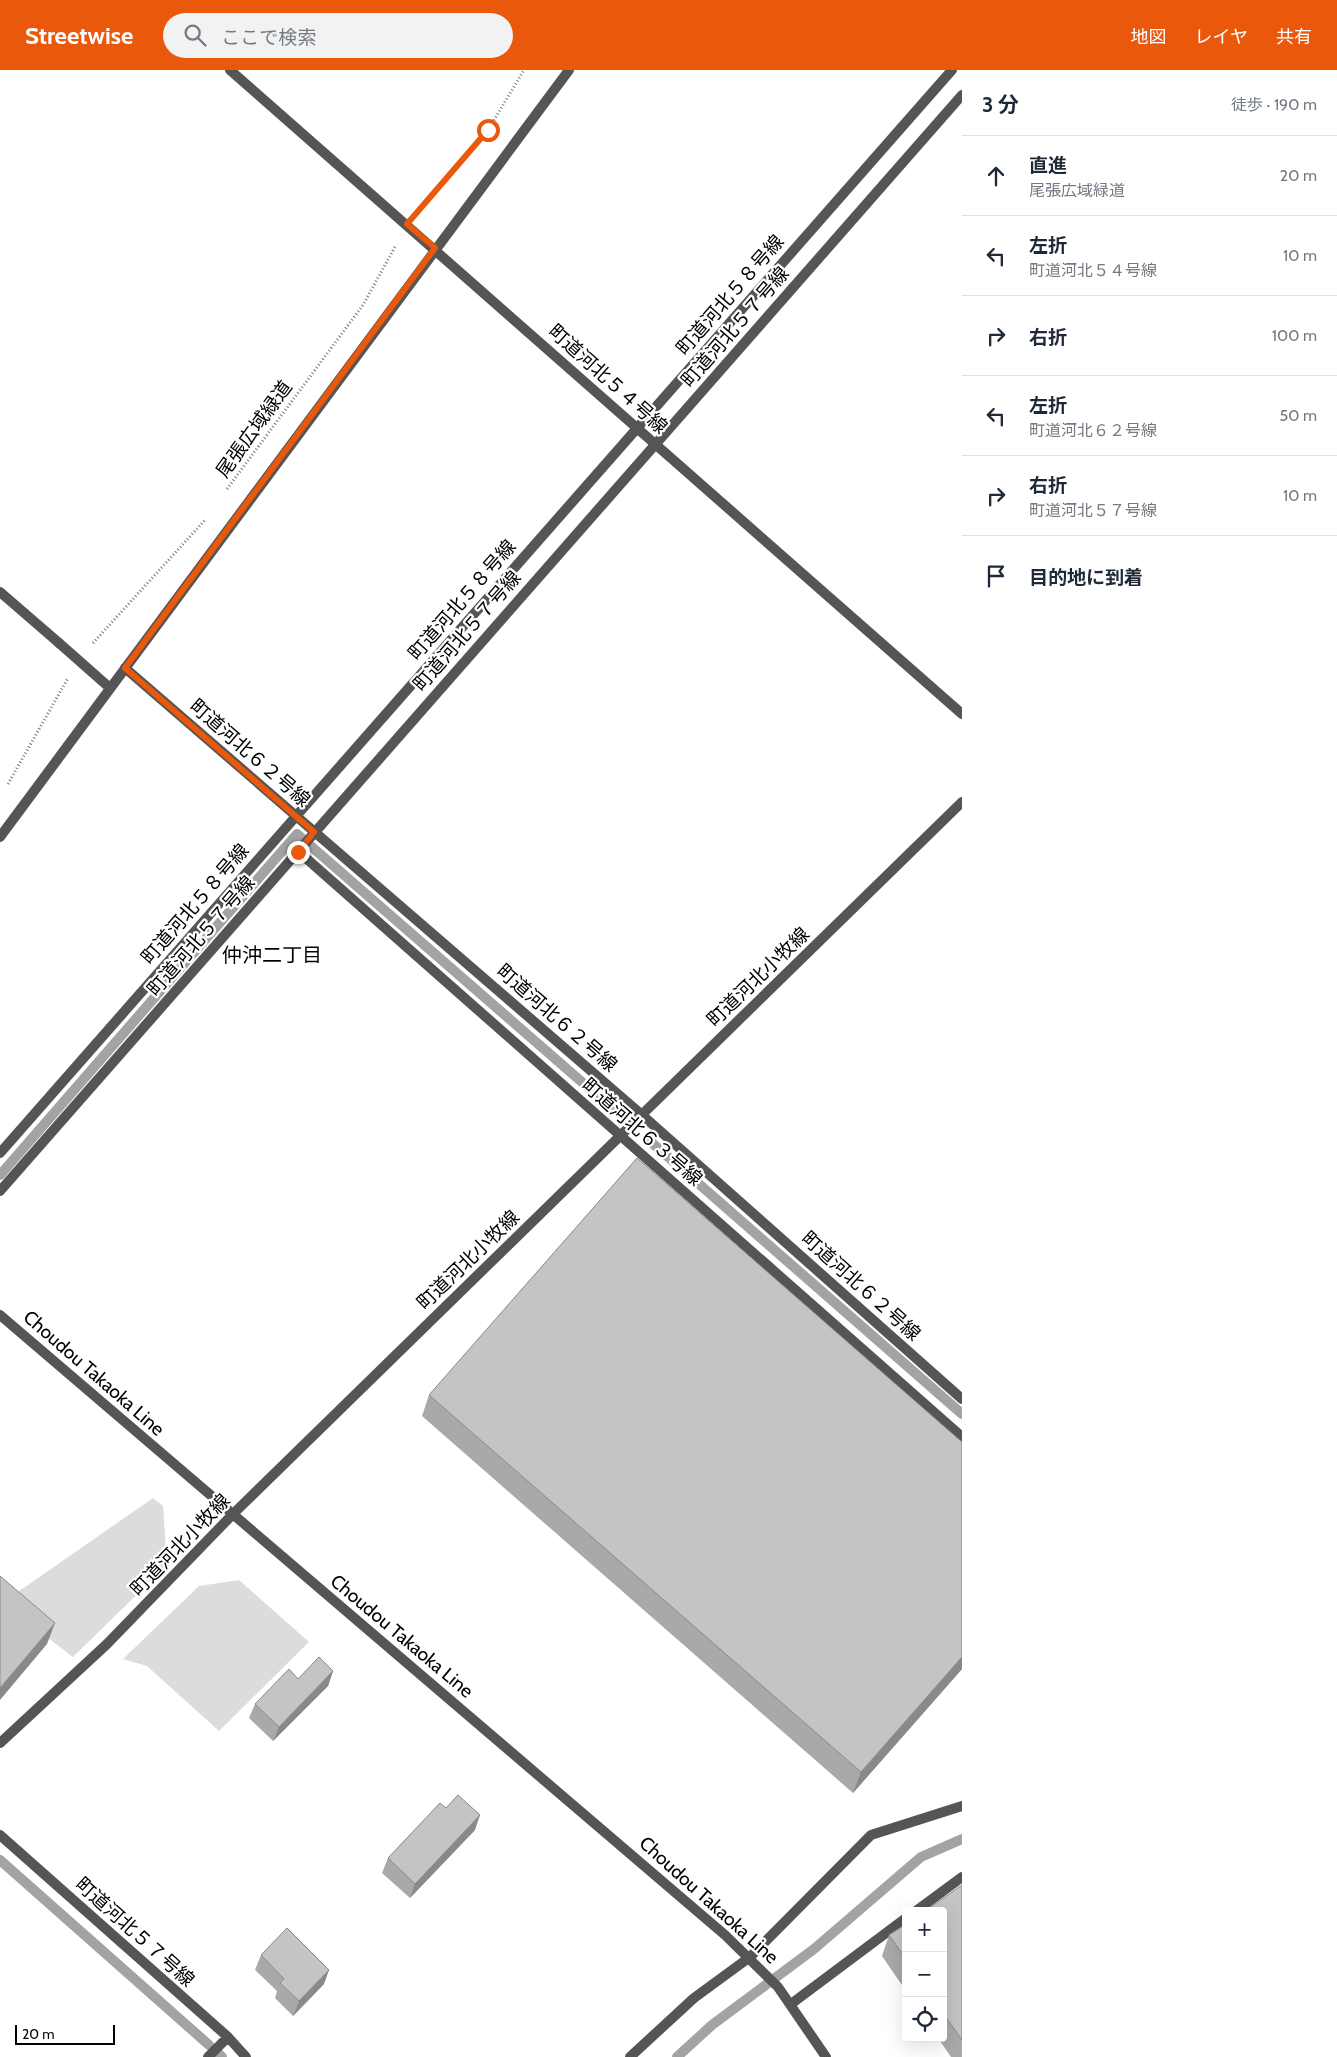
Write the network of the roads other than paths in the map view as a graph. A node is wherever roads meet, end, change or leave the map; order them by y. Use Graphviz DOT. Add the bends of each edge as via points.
graph roads {
  1 [pos="230,70"];
  2 [pos="569,70"];
  3 [pos="952,70"];
  4 [pos="962,95"];
  5 [pos="435,248"];
  6 [pos="636,427"];
  7 [pos="656,444"];
  8 [pos="0,592"];
  9 [pos="125,668"];
  10 [pos="110,688"];
  11 [pos="962,714"];
  12 [pos="962,802"];
  13 [pos="296,816"];
  14 [pos="314,832"];
  15 [pos="0,837"];
  16 [pos="298,852"];
  17 [pos="642,1115"];
  18 [pos="620,1136"];
  19 [pos="0,1153"];
  20 [pos="0,1191"];
  21 [pos="0,1315"];
  22 [pos="962,1398"];
  23 [pos="962,1437"];
  24 [pos="233,1514"];
  25 [pos="0,1743"];
  26 [pos="962,1806"];
  27 [pos="0,1835"];
  28 [pos="962,1877"];
  29 [pos="921,1907"];
  30 [pos="902,1921"];
  31 [pos="750,1956"];
  32 [pos="791,2004"];
  33 [pos="228,2037"];
  34 [pos="209,2056"];
  35 [pos="246,2057"];
  36 [pos="630,2057"];
  37 [pos="826,2057"];
  1 -- 5 [label="street, 町道河北５４号線"];
  2 -- 5 [label="street"];
  3 -- 6 [label="street, 町道河北５８号線"];
  4 -- 7 [label="street, 町道河北５７号線"];
  5 -- 6 [label="street, 町道河北５４号線"];
  5 -- 9 [label="street"];
  6 -- 7 [label="street, 町道河北５４号線"];
  6 -- 13 [label="street, 町道河北５８号線"];
  7 -- 11 [label="street, 町道河北５４号線"];
  7 -- 14 [label="street, 町道河北５７号線"];
  8 -- 10 [label="street"];
  9 -- 10 [label="street"];
  9 -- 13 [label="street, 町道河北６２号線"];
  10 -- 15 [label="street"];
  12 -- 17 [label="street, 町道河北小牧線"];
  13 -- 14 [label="street, 町道河北６２号線"];
  13 -- 19 [label="street, 町道河北５８号線"];
  14 -- 16 [label="street, 町道河北５７号線"];
  14 -- 17 [label="street, 町道河北６２号線"];
  16 -- 18 [label="street, 町道河北６３号線"];
  16 -- 20 [label="street, 町道河北５７号線"];
  17 -- 18 [label="street, 町道河北小牧線"];
  17 -- 22 [label="street, 町道河北６２号線"];
  18 -- 23 [label="street, 町道河北６３号線"];
  18 -- 24 [label="street, 町道河北小牧線"];
  21 -- 24 [label="street, Choudou Takaoka Line"];
  24 -- 25 [label="street, 町道河北小牧線" via="107,1644"];
  24 -- 31 [label="street, Choudou Takaoka Line"];
  26 -- 31 [label="street" via="871,1835"];
  27 -- 33 [label="street, 町道河北５７号線"];
  28 -- 29 [label="street"];
  30 -- 32 [label="street"];
  31 -- 32 [label="street, Choudou Takaoka Line"];
  31 -- 36 [label="street" via="694,1998"];
  32 -- 37 [label="street, Choudou Takaoka Line"];
  33 -- 34 [label="street"];
  33 -- 35 [label="street, 町道河北５７号線"];
}
